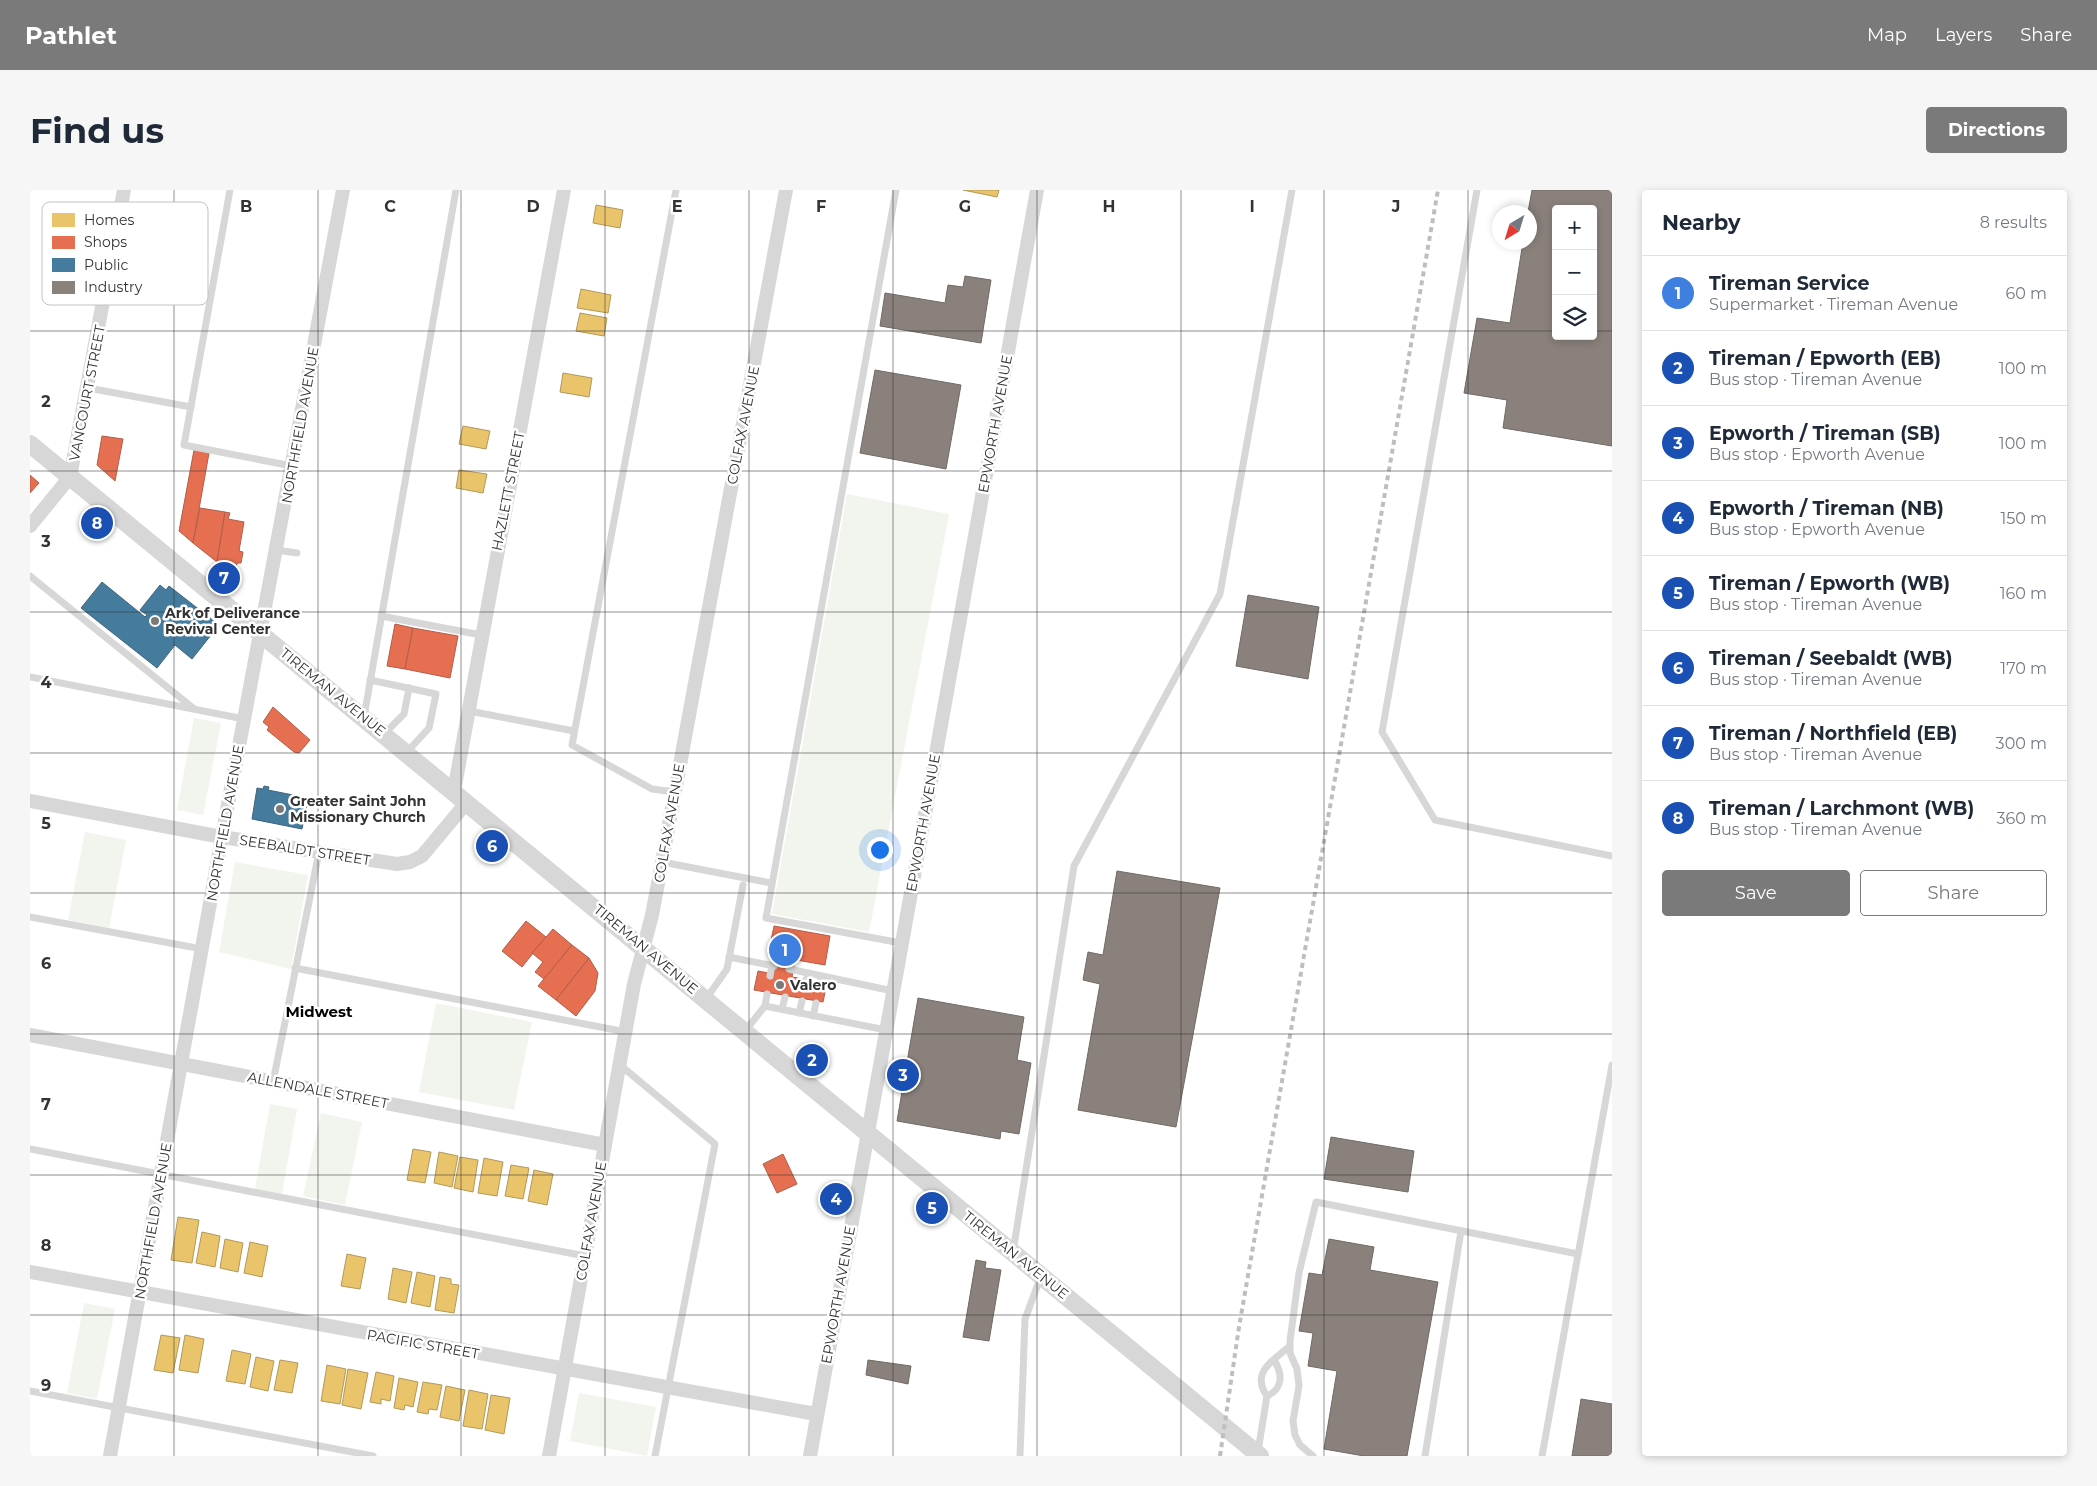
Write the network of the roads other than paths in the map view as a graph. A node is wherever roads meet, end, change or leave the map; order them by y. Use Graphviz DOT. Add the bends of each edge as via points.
graph roads {
  1 [pos="230,190"];
  2 [pos="343,190"];
  3 [pos="456,190"];
  4 [pos="564,190"];
  5 [pos="676,190"];
  6 [pos="786,190"];
  7 [pos="896,190"];
  8 [pos="1037,190"];
  9 [pos="1292,190"];
  10 [pos="1477,190"];
  11 [pos="103,305"];
  12 [pos="88,388"];
  13 [pos="191,407"];
  14 [pos="30,444"];
  15 [pos="292,466"];
  16 [pos="70,477"];
  17 [pos="30,526"];
  18 [pos="276,550"];
  19 [pos="297,553"];
  20 [pos="30,576"];
  21 [pos="381,616"];
  22 [pos="260,633"];
  23 [pos="481,635"];
  24 [pos="30,678"];
  25 [pos="370,680"];
  26 [pos="409,688"];
  27 [pos="194,709"];
  28 [pos="469,711"];
  29 [pos="364,718"];
  30 [pos="244,719"];
  31 [pos="574,731"];
  32 [pos="384,734"];
  33 [pos="406,753"];
  34 [pos="674,792"];
  35 [pos="460,797"];
  36 [pos="30,801"];
  37 [pos="222,837"];
  38 [pos="319,852"];
  39 [pos="1612,856"];
  40 [pos="662,862"];
  41 [pos="771,883"];
  42 [pos="743,885"];
  43 [pos="30,917"];
  44 [pos="901,943"];
  45 [pos="644,948"];
  46 [pos="202,949"];
  47 [pos="729,957"];
  48 [pos="295,968"];
  49 [pos="808,973"];
  50 [pos="770,976"];
  51 [pos="821,976"];
  52 [pos="788,979"];
  53 [pos="806,983"];
  54 [pos="819,986"];
  55 [pos="893,991"];
  56 [pos="767,994"];
  57 [pos="785,997"];
  58 [pos="706,999"];
  59 [pos="802,1001"];
  60 [pos="816,1003"];
  61 [pos="765,1006"];
  62 [pos="782,1010"];
  63 [pos="799,1013"];
  64 [pos="814,1016"];
  65 [pos="886,1030"];
  66 [pos="745,1031"];
  67 [pos="626,1032"];
  68 [pos="30,1035"];
  69 [pos="181,1064"];
  70 [pos="620,1065"];
  71 [pos="1612,1065"];
  72 [pos="273,1082"];
  73 [pos="867,1133"];
  74 [pos="605,1145"];
  75 [pos="30,1149"];
  76 [pos="161,1174"];
  77 [pos="1461,1231"];
  78 [pos="1012,1252"];
  79 [pos="1578,1254"];
  80 [pos="585,1256"];
  81 [pos="30,1272"];
  82 [pos="1041,1276"];
  83 [pos="140,1293"];
  84 [pos="1290,1346"];
  85 [pos="1274,1360"];
  86 [pos="565,1369"];
  87 [pos="667,1388"];
  88 [pos="30,1391"];
  89 [pos="1267,1396"];
  90 [pos="119,1408"];
  91 [pos="816,1414"];
  92 [pos="1259,1455"];
  93 [pos="110,1456"];
  94 [pos="373,1456"];
  95 [pos="549,1456"];
  96 [pos="655,1456"];
  97 [pos="810,1456"];
  98 [pos="1020,1456"];
  99 [pos="1313,1456"];
  100 [pos="1425,1456"];
  101 [pos="1542,1456"];
  1 -- 13 [label="lane"];
  2 -- 15 [label="street, NORTHFIELD AVENUE"];
  3 -- 21 [label="lane"];
  4 -- 23 [label="street, HAZLETT STREET"];
  5 -- 31 [label="lane"];
  6 -- 34 [label="street, COLFAX AVENUE"];
  7 -- 41 [label="lane"];
  8 -- 44 [label="street, EPWORTH AVENUE"];
  9 -- 78 [label="lane" via="1220,594 1074,866"];
  10 -- 39 [label="lane" via="1382,732 1435,820"];
  11 -- 12 [label="street, VANCOURT STREET"];
  12 -- 13 [label="lane"];
  12 -- 16 [label="street, VANCOURT STREET"];
  13 -- 15 [label="lane" via="184,445"];
  14 -- 16 [label="street, TIREMAN AVENUE"];
  15 -- 18 [label="street, NORTHFIELD AVENUE"];
  16 -- 17 [label="street"];
  16 -- 22 [label="street, TIREMAN AVENUE"];
  18 -- 19 [label="lane"];
  18 -- 22 [label="street, NORTHFIELD AVENUE"];
  20 -- 27 [label="lane"];
  21 -- 23 [label="lane"];
  21 -- 25 [label="lane"];
  22 -- 29 [label="street, TIREMAN AVENUE"];
  22 -- 30 [label="street, NORTHFIELD AVENUE"];
  23 -- 28 [label="street, HAZLETT STREET"];
  24 -- 27 [label="lane"];
  25 -- 26 [label="lane"];
  25 -- 29 [label="lane"];
  26 -- 32 [label="lane" via="404,714"];
  26 -- 33 [label="lane" via="436,694 429,728"];
  27 -- 30 [label="lane"];
  28 -- 31 [label="lane"];
  28 -- 35 [label="street, HAZLETT STREET"];
  29 -- 32 [label="street, TIREMAN AVENUE"];
  30 -- 37 [label="street, NORTHFIELD AVENUE"];
  31 -- 34 [label="lane" via="572,745 652,789"];
  32 -- 33 [label="street, TIREMAN AVENUE"];
  33 -- 35 [label="street, TIREMAN AVENUE"];
  34 -- 40 [label="street, COLFAX AVENUE"];
  35 -- 38 [label="street, SEEBALDT STREET" via="422,856 410,862 397,864"];
  35 -- 45 [label="street, TIREMAN AVENUE"];
  36 -- 37 [label="street, SEEBALDT STREET"];
  37 -- 38 [label="street, SEEBALDT STREET"];
  37 -- 46 [label="street, NORTHFIELD AVENUE"];
  38 -- 48 [label="lane"];
  40 -- 41 [label="lane"];
  40 -- 45 [label="street, COLFAX AVENUE"];
  41 -- 44 [label="lane" via="766,918"];
  42 -- 47 [label="lane"];
  43 -- 46 [label="lane"];
  44 -- 55 [label="street, EPWORTH AVENUE"];
  45 -- 58 [label="street, TIREMAN AVENUE"];
  45 -- 67 [label="street, COLFAX AVENUE"];
  46 -- 69 [label="street, NORTHFIELD AVENUE"];
  47 -- 50 [label="lane" via="773,966"];
  47 -- 58 [label="lane" via="726,969"];
  48 -- 67 [label="lane"];
  48 -- 72 [label="lane"];
  49 -- 51 [label="lane"];
  49 -- 52 [label="lane" via="790,969"];
  49 -- 53 [label="lane"];
  51 -- 54 [label="lane"];
  51 -- 55 [label="lane"];
  55 -- 65 [label="street, EPWORTH AVENUE"];
  56 -- 61 [label="lane"];
  57 -- 62 [label="lane"];
  58 -- 66 [label="street, TIREMAN AVENUE"];
  59 -- 63 [label="lane"];
  60 -- 64 [label="lane"];
  61 -- 62 [label="lane"];
  61 -- 66 [label="lane"];
  62 -- 63 [label="lane"];
  63 -- 64 [label="lane"];
  64 -- 65 [label="lane"];
  65 -- 73 [label="street, EPWORTH AVENUE"];
  66 -- 73 [label="street, TIREMAN AVENUE"];
  67 -- 70 [label="street, COLFAX AVENUE"];
  68 -- 69 [label="street, ALLENDALE STREET"];
  69 -- 72 [label="street, ALLENDALE STREET"];
  69 -- 76 [label="street, NORTHFIELD AVENUE"];
  70 -- 74 [label="street, COLFAX AVENUE"];
  70 -- 87 [label="lane" via="715,1144"];
  71 -- 79 [label="lane"];
  72 -- 74 [label="street, ALLENDALE STREET"];
  73 -- 78 [label="street, TIREMAN AVENUE"];
  73 -- 91 [label="street, EPWORTH AVENUE"];
  74 -- 80 [label="street, COLFAX AVENUE"];
  75 -- 76 [label="lane"];
  76 -- 80 [label="lane"];
  76 -- 83 [label="street, NORTHFIELD AVENUE"];
  77 -- 79 [label="lane"];
  77 -- 84 [label="lane" via="1316,1202 1299,1273"];
  77 -- 100 [label="lane"];
  78 -- 82 [label="street, TIREMAN AVENUE"];
  79 -- 101 [label="lane"];
  80 -- 86 [label="street, COLFAX AVENUE"];
  81 -- 83 [label="street, PACIFIC STREET"];
  82 -- 92 [label="street, TIREMAN AVENUE"];
  82 -- 98 [label="lane" via="1025,1319"];
  83 -- 86 [label="street, PACIFIC STREET"];
  83 -- 90 [label="street, NORTHFIELD AVENUE"];
  84 -- 85 [label="lane"];
  84 -- 99 [label="lane" via="1299,1386 1293,1421 1295,1434 1300,1445"];
  85 -- 89 [label="lane" via="1262,1372 1260,1383"];
  85 -- 89 [label="lane" via="1280,1369 1279,1387"];
  86 -- 87 [label="street, PACIFIC STREET"];
  86 -- 95 [label="street, COLFAX AVENUE"];
  87 -- 91 [label="street, PACIFIC STREET"];
  87 -- 96 [label="lane"];
  88 -- 90 [label="lane"];
  89 -- 92 [label="lane"];
  90 -- 93 [label="street, NORTHFIELD AVENUE"];
  90 -- 94 [label="lane"];
  91 -- 97 [label="street, EPWORTH AVENUE"];
}
